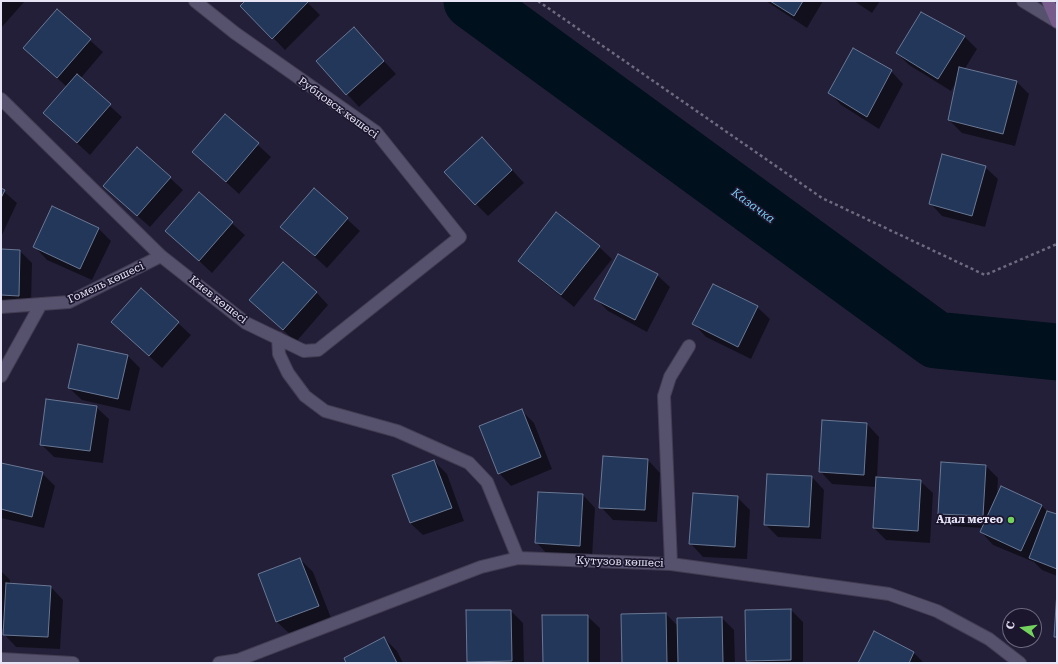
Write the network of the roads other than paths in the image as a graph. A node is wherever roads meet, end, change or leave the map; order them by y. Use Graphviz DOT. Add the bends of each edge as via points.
graph roads {
  1 [pos="195,1"];
  2 [pos="1024,1"];
  3 [pos="1048,1"];
  4 [pos="1057,21"];
  5 [pos="1,99"];
  6 [pos="460,237"];
  7 [pos="161,256"];
  8 [pos="41,304"];
  9 [pos="1,307"];
  10 [pos="278,338"];
  11 [pos="689,346"];
  12 [pos="1,376"];
  13 [pos="518,558"];
  14 [pos="671,564"];
  15 [pos="1,659"];
  16 [pos="73,663"];
  17 [pos="219,663"];
  18 [pos="1020,663"];
  1 -- 6 [label="street, Рубцовск көшесі" via="235,34 376,132"];
  2 -- 4 [label="street"];
  3 -- 4 [label="main road"];
  5 -- 7 [label="street, Киев көшесі"];
  6 -- 10 [label="street, Киев көшесі" via="318,350 304,351"];
  7 -- 8 [label="street, Гомель көшесі" via="69,302"];
  7 -- 10 [label="street, Киев көшесі" via="246,323"];
  8 -- 9 [label="street, Гомель көшесі"];
  8 -- 12 [label="street"];
  10 -- 13 [label="street" via="279,354 288,373 305,396 325,411 397,431 469,463 487,482"];
  11 -- 14 [label="street" via="670,378 664,396"];
  13 -- 14 [label="street, Кутузов көшесі"];
  13 -- 17 [label="street, Кутузов көшесі" via="481,567 238,660"];
  14 -- 18 [label="street, Кутузов көшесі" via="889,594 937,611 989,639"];
  15 -- 16 [label="street"];
}
